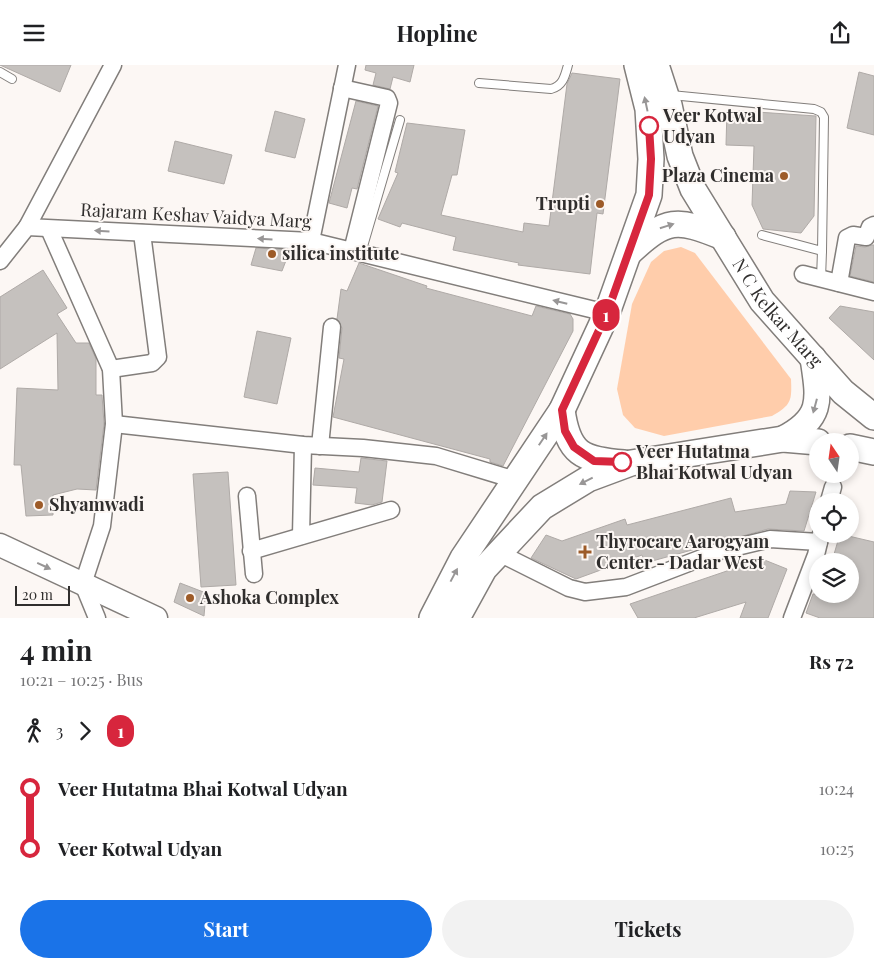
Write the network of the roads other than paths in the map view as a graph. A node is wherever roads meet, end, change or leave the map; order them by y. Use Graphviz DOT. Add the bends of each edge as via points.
graph roads {
  1 [pos="113,65"];
  2 [pos="347,65"];
  3 [pos="568,65"];
  4 [pos="637,65"];
  5 [pos="656,65"];
  6 [pos="0,72"];
  7 [pos="12,79"];
  8 [pos="479,83"];
  9 [pos="342,88"];
  10 [pos="666,95"];
  11 [pos="400,120"];
  12 [pos="874,225"];
  13 [pos="27,227"];
  14 [pos="50,229"];
  15 [pos="142,233"];
  16 [pos="762,235"];
  17 [pos="723,237"];
  18 [pos="311,241"];
  19 [pos="822,251"];
  20 [pos="357,252"];
  21 [pos="628,254"];
  22 [pos="0,261"];
  23 [pos="803,274"];
  24 [pos="821,279"];
  25 [pos="839,283"];
  26 [pos="874,291"];
  27 [pos="607,313"];
  28 [pos="332,327"];
  29 [pos="813,359"];
  30 [pos="111,369"];
  31 [pos="562,410"];
  32 [pos="874,417"];
  33 [pos="114,424"];
  34 [pos="783,439"];
  35 [pos="809,441"];
  36 [pos="303,445"];
  37 [pos="320,446"];
  38 [pos="859,449"];
  39 [pos="874,452"];
  40 [pos="632,463"];
  41 [pos="515,480"];
  42 [pos="247,496"];
  43 [pos="391,510"];
  44 [pos="301,536"];
  45 [pos="809,538"];
  46 [pos="818,543"];
  47 [pos="0,545"];
  48 [pos="251,551"];
  49 [pos="499,553"];
  50 [pos="254,574"];
  51 [pos="83,584"];
  52 [pos="461,617"];
  53 [pos="97,618"];
  54 [pos="156,618"];
  55 [pos="432,618"];
  56 [pos="792,618"];
  1 -- 13 [label="street"];
  2 -- 9 [label="street"];
  3 -- 8 [label="lane" via="563,82 551,89"];
  21 -- 4 [label="main road, one-way" via="649,195 651,159 648,109"];
  5 -- 10 [label="main road, N C Kelkar Marg"];
  6 -- 7 [label="lane"];
  9 -- 18 [label="street"];
  9 -- 20 [label="street" via="387,98 389,103"];
  10 -- 17 [label="main road, N C Kelkar Marg" via="680,156 693,189"];
  10 -- 19 [label="lane" via="821,112 825,121"];
  11 -- 20 [label="lane"];
  12 -- 25 [label="street" via="866,237 853,235 847,238"];
  13 -- 14 [label="street, Rajaram Keshav Vaidya Marg"];
  13 -- 22 [label="street"];
  15 -- 14 [label="street, Rajaram Keshav Vaidya Marg, one-way"];
  14 -- 30 [label="street"];
  18 -- 15 [label="street, Rajaram Keshav Vaidya Marg, one-way"];
  15 -- 30 [label="street" via="158,357 152,363"];
  16 -- 19 [label="lane"];
  21 -- 17 [label="main road, one-way" via="653,231 672,223 697,226"];
  17 -- 29 [label="main road, N C Kelkar Marg" via="762,301"];
  18 -- 20 [label="street, Rajaram Keshav Vaidya Marg"];
  19 -- 24 [label="lane"];
  27 -- 20 [label="street, Rajaram Keshav Vaidya Marg, one-way"];
  21 -- 27 [label="main road"];
  23 -- 24 [label="street"];
  24 -- 25 [label="street"];
  25 -- 26 [label="street"];
  27 -- 31 [label="main road"];
  28 -- 37 [label="street"];
  29 -- 32 [label="main road" via="843,392"];
  29 -- 34 [label="main road, N C Kelkar Marg, one-way" via="819,395 813,415 798,431"];
  30 -- 33 [label="street"];
  31 -- 40 [label="main road" via="565,431 574,447 594,461"];
  41 -- 31 [label="main road, one-way"];
  33 -- 36 [label="street"];
  33 -- 51 [label="street" via="102,526"];
  34 -- 35 [label="main road"];
  34 -- 40 [label="main road, N C Kelkar Marg"];
  36 -- 37 [label="street"];
  36 -- 44 [label="street"];
  37 -- 41 [label="street" via="436,456"];
  38 -- 39 [label="main road"];
  40 -- 49 [label="main road, N C Kelkar Marg, one-way" via="588,479 542,507"];
  55 -- 41 [label="main road, one-way" via="463,558"];
  42 -- 48 [label="street"];
  43 -- 44 [label="street"];
  44 -- 48 [label="street"];
  45 -- 49 [label="street" via="770,539 720,551 626,587 585,592 569,588"];
  46 -- 56 [label="street"];
  47 -- 51 [label="street, one-way"];
  48 -- 50 [label="street"];
  49 -- 52 [label="main road, N C Kelkar Marg" via="484,569"];
  51 -- 53 [label="street"];
  51 -- 54 [label="street"];
}
